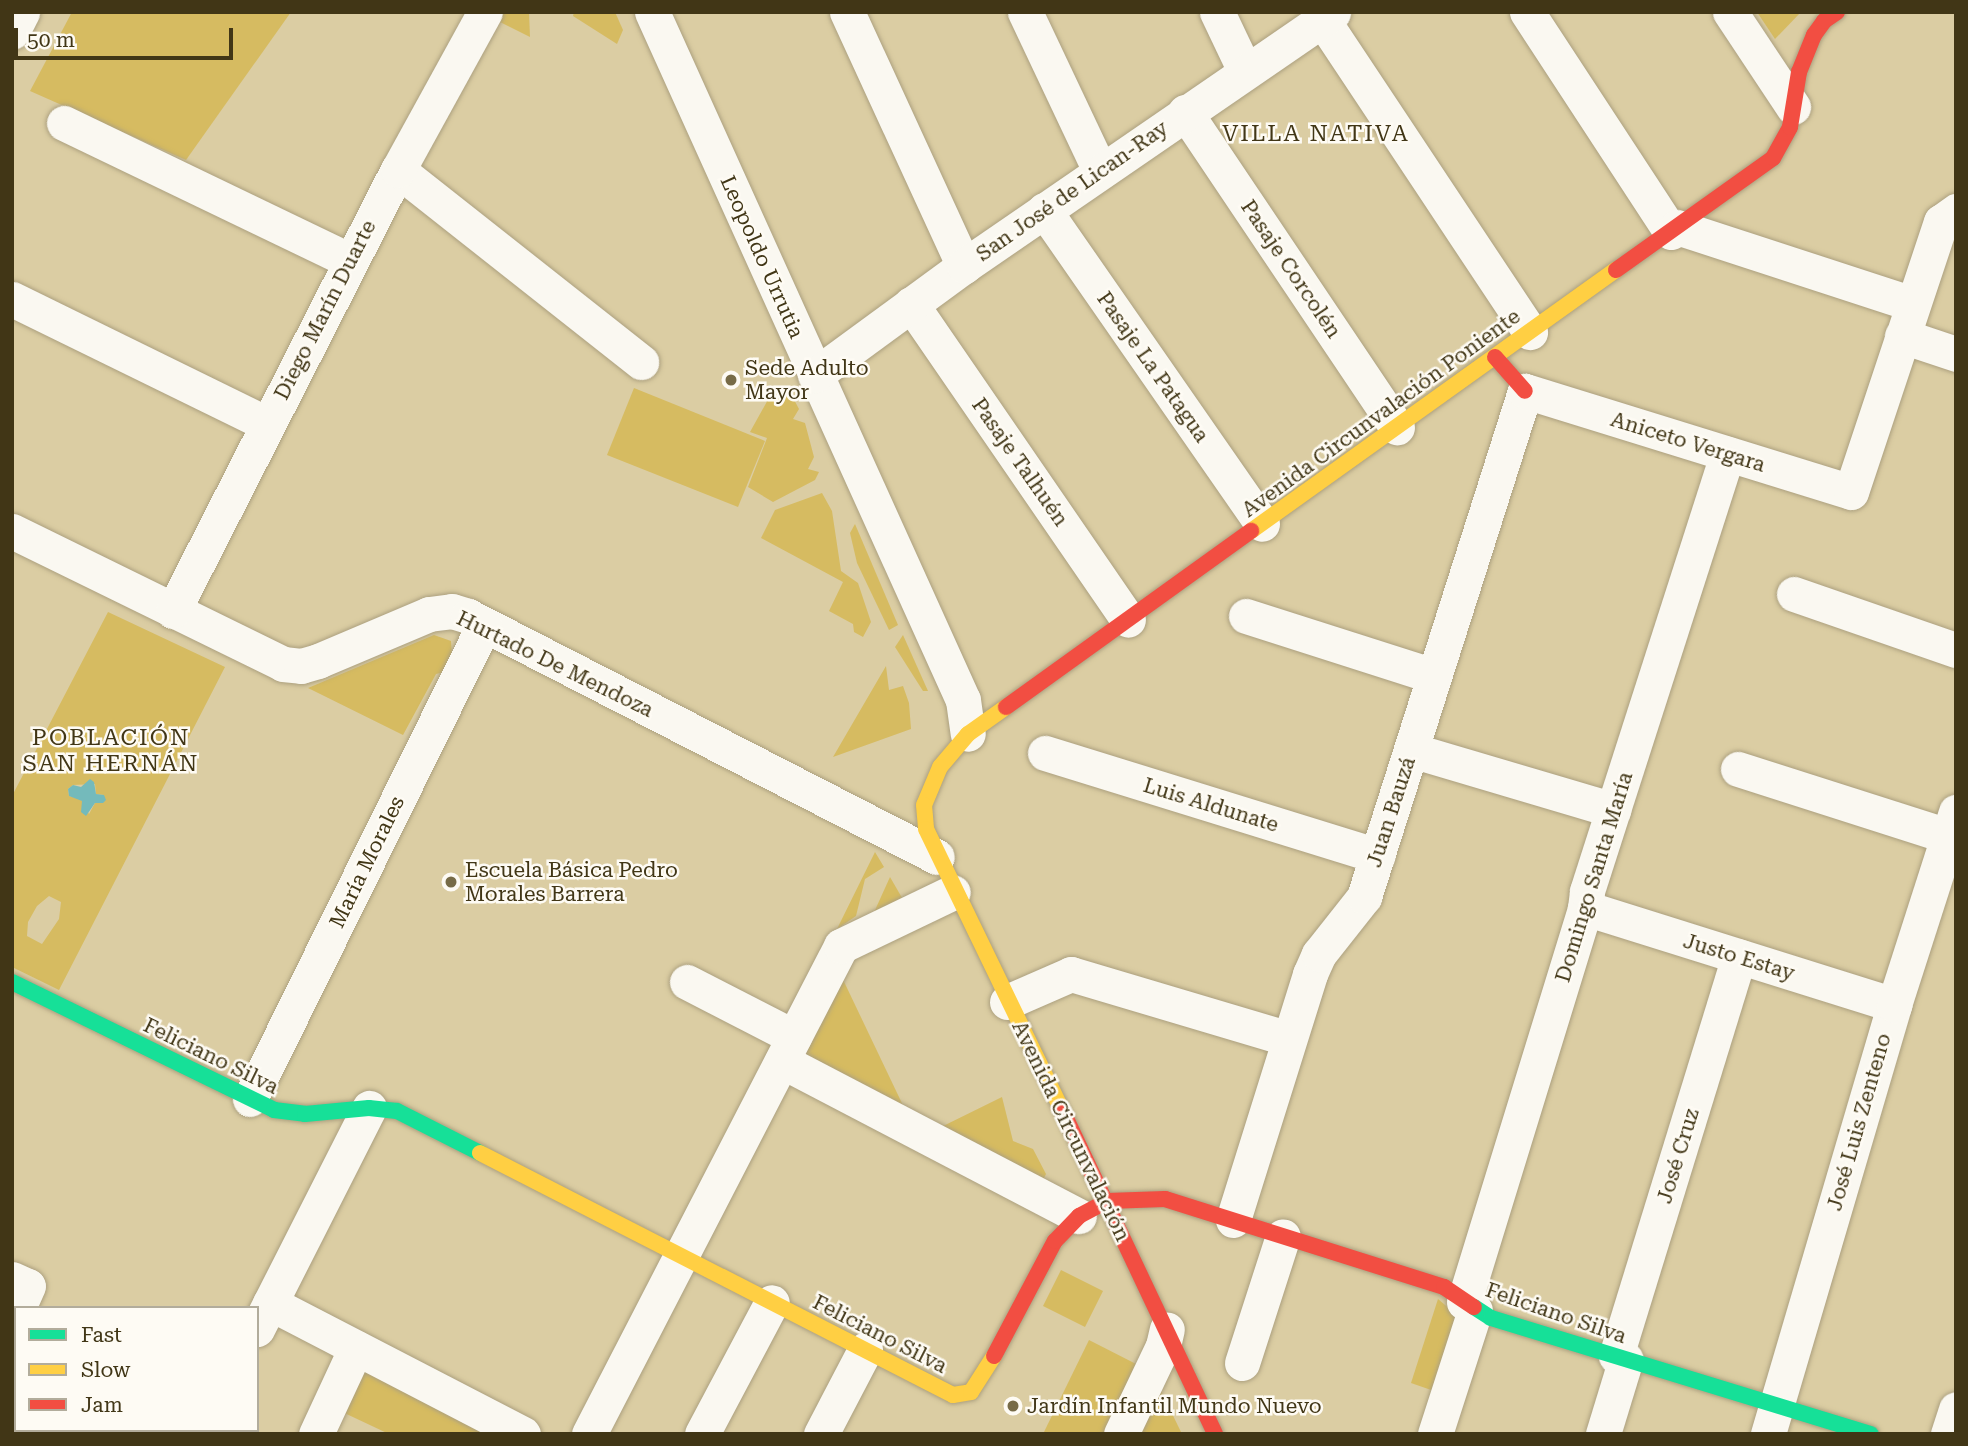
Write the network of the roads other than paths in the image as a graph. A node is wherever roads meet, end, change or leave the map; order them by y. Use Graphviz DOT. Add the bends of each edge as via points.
graph roads {
  1 [pos="22,12"];
  2 [pos="485,12"];
  3 [pos="652,12"];
  4 [pos="847,12"];
  5 [pos="1025,12"];
  6 [pos="1217,12"];
  7 [pos="1527,12"];
  8 [pos="1730,12"];
  9 [pos="1837,12"];
  10 [pos="1327,16"];
  11 [pos="12,32"];
  12 [pos="1245,71"];
  13 [pos="1793,107"];
  14 [pos="1185,111"];
  15 [pos="64,123"];
  16 [pos="398,170"];
  17 [pos="1100,172"];
  18 [pos="1044,210"];
  19 [pos="1956,211"];
  20 [pos="1674,229"];
  21 [pos="351,261"];
  22 [pos="964,266"];
  23 [pos="12,299"];
  24 [pos="911,304"];
  25 [pos="1913,304"];
  26 [pos="1530,332"];
  27 [pos="1902,336"];
  28 [pos="1956,354"];
  29 [pos="1495,357"];
  30 [pos="641,362"];
  31 [pos="815,375"];
  32 [pos="1525,391"];
  33 [pos="267,424"];
  34 [pos="1397,427"];
  35 [pos="1727,454"];
  36 [pos="1262,524"];
  37 [pos="12,531"];
  38 [pos="1794,594"];
  39 [pos="173,611"];
  40 [pos="1246,616"];
  41 [pos="1128,620"];
  42 [pos="484,625"];
  43 [pos="1956,650"];
  44 [pos="1434,676"];
  45 [pos="968,734"];
  46 [pos="1411,750"];
  47 [pos="1045,754"];
  48 [pos="1738,769"];
  49 [pos="1613,810"];
  50 [pos="1952,824"];
  51 [pos="931,843"];
  52 [pos="1377,856"];
  53 [pos="953,892"];
  54 [pos="1585,908"];
  55 [pos="1739,957"];
  56 [pos="12,982"];
  57 [pos="687,982"];
  58 [pos="1007,1002"];
  59 [pos="1894,1005"];
  60 [pos="1289,1039"];
  61 [pos="788,1049"];
  62 [pos="250,1099"];
  63 [pos="369,1108"];
  64 [pos="1093,1208"];
  65 [pos="1233,1220"];
  66 [pos="1283,1236"];
  67 [pos="681,1256"];
  68 [pos="772,1302"];
  69 [pos="1470,1306"];
  70 [pos="264,1316"];
  71 [pos="1167,1329"];
  72 [pos="356,1348"];
  73 [pos="865,1350"];
  74 [pos="1621,1358"];
  75 [pos="1242,1363"];
  76 [pos="1956,1409"];
  77 [pos="1772,1419"];
  78 [pos="316,1434"];
  79 [pos="523,1434"];
  80 [pos="589,1434"];
  81 [pos="702,1434"];
  82 [pos="821,1434"];
  83 [pos="1122,1434"];
  84 [pos="1215,1434"];
  85 [pos="1436,1434"];
  86 [pos="1603,1434"];
  87 [pos="1871,1434"];
  88 [pos="1948,1434"];
  1 -- 11 [label="street"];
  2 -- 16 [label="street, Diego Marín Duarte"];
  3 -- 31 [label="street, Leopoldo Urrutia"];
  4 -- 22 [label="street"];
  5 -- 17 [label="street"];
  6 -- 12 [label="street"];
  7 -- 20 [label="street"];
  8 -- 13 [label="street"];
  9 -- 13 [label="street, Avenida Circunvalación Poniente" via="1814,34 1799,72"];
  10 -- 12 [label="street, San José de Lican-Ray"];
  10 -- 26 [label="street"];
  12 -- 14 [label="street, San José de Lican-Ray"];
  13 -- 20 [label="street, Avenida Circunvalación Poniente" via="1783,144 1773,158"];
  14 -- 17 [label="street, San José de Lican-Ray"];
  14 -- 34 [label="street, Pasaje Corcolén"];
  15 -- 21 [label="street"];
  16 -- 21 [label="street, Diego Marín Duarte"];
  16 -- 30 [label="street"];
  17 -- 18 [label="street, San José de Lican-Ray"];
  18 -- 22 [label="street, San José de Lican-Ray"];
  18 -- 36 [label="street, Pasaje La Patagua"];
  19 -- 25 [label="street" via="1941,222"];
  20 -- 25 [label="street"];
  20 -- 26 [label="street, Avenida Circunvalación Poniente"];
  21 -- 33 [label="street, Diego Marín Duarte"];
  22 -- 24 [label="street, San José de Lican-Ray"];
  23 -- 33 [label="street"];
  24 -- 31 [label="street, San José de Lican-Ray"];
  24 -- 41 [label="street, Pasaje Talhuén"];
  25 -- 27 [label="street"];
  26 -- 29 [label="street, Avenida Circunvalación Poniente"];
  27 -- 28 [label="street"];
  27 -- 35 [label="street, Aniceto Vergara" via="1851,492"];
  29 -- 32 [label="street"];
  29 -- 34 [label="street, Avenida Circunvalación Poniente"];
  31 -- 45 [label="street, Leopoldo Urrutia" via="963,700"];
  32 -- 35 [label="street, Aniceto Vergara"];
  32 -- 44 [label="street, Juan Bauzá"];
  33 -- 39 [label="street, Diego Marín Duarte"];
  34 -- 36 [label="street, Avenida Circunvalación Poniente"];
  35 -- 49 [label="street, Domingo Santa María"];
  36 -- 41 [label="street, Avenida Circunvalación Poniente"];
  37 -- 39 [label="street, Hurtado De Mendoza"];
  38 -- 43 [label="street"];
  39 -- 42 [label="street, Hurtado De Mendoza" via="283,664 301,666 429,614 452,611"];
  40 -- 44 [label="street"];
  41 -- 45 [label="street, Avenida Circunvalación Poniente"];
  42 -- 51 [label="street, Hurtado De Mendoza"];
  42 -- 62 [label="street, María Morales"];
  44 -- 46 [label="street, Juan Bauzá"];
  45 -- 51 [label="street, Avenida Circunvalación Poniente" via="929,787 924,805"];
  46 -- 49 [label="street"];
  46 -- 52 [label="street, Juan Bauzá"];
  47 -- 52 [label="street, Luis Aldunate"];
  48 -- 50 [label="street"];
  49 -- 54 [label="street, Domingo Santa María"];
  50 -- 59 [label="street, José Luis Zenteno"];
  51 -- 53 [label="street, Avenida Circunvalación"];
  52 -- 60 [label="street, Juan Bauzá" via="1364,897 1319,954"];
  53 -- 58 [label="street, Avenida Circunvalación"];
  53 -- 61 [label="street" via="841,946"];
  54 -- 55 [label="street, Justo Estay"];
  54 -- 69 [label="street, Domingo Santa María"];
  55 -- 59 [label="street, Justo Estay"];
  55 -- 74 [label="street, José Cruz"];
  56 -- 62 [label="street, Feliciano Silva"];
  57 -- 61 [label="street"];
  58 -- 60 [label="street" via="1071,974"];
  58 -- 64 [label="street, Avenida Circunvalación"];
  59 -- 77 [label="street, José Luis Zenteno"];
  60 -- 65 [label="street, Juan Bauzá"];
  61 -- 64 [label="street"];
  61 -- 67 [label="street"];
  62 -- 63 [label="street, Feliciano Silva" via="292,1114"];
  63 -- 67 [label="street, Feliciano Silva" via="397,1111"];
  63 -- 70 [label="street"];
  64 -- 65 [label="street, Feliciano Silva" via="1166,1199"];
  64 -- 71 [label="street, Avenida Circunvalación"];
  64 -- 73 [label="street, Feliciano Silva" via="1055,1241 984,1376 971,1392 953,1395"];
  65 -- 66 [label="street, Feliciano Silva"];
  66 -- 69 [label="street, Feliciano Silva" via="1444,1287"];
  66 -- 75 [label="street"];
  67 -- 68 [label="street, Feliciano Silva"];
  67 -- 80 [label="street"];
  68 -- 73 [label="street, Feliciano Silva"];
  68 -- 81 [label="street"];
  69 -- 74 [label="street, Feliciano Silva" via="1492,1318"];
  69 -- 85 [label="street, Domingo Santa María"];
  70 -- 72 [label="street"];
  71 -- 83 [label="street"];
  71 -- 84 [label="street, Avenida Circunvalación"];
  72 -- 78 [label="street"];
  72 -- 79 [label="street"];
  73 -- 82 [label="street"];
  74 -- 77 [label="street, Feliciano Silva"];
  74 -- 86 [label="street, José Cruz"];
  76 -- 88 [label="street"];
  77 -- 87 [label="street, Feliciano Silva"];
}
